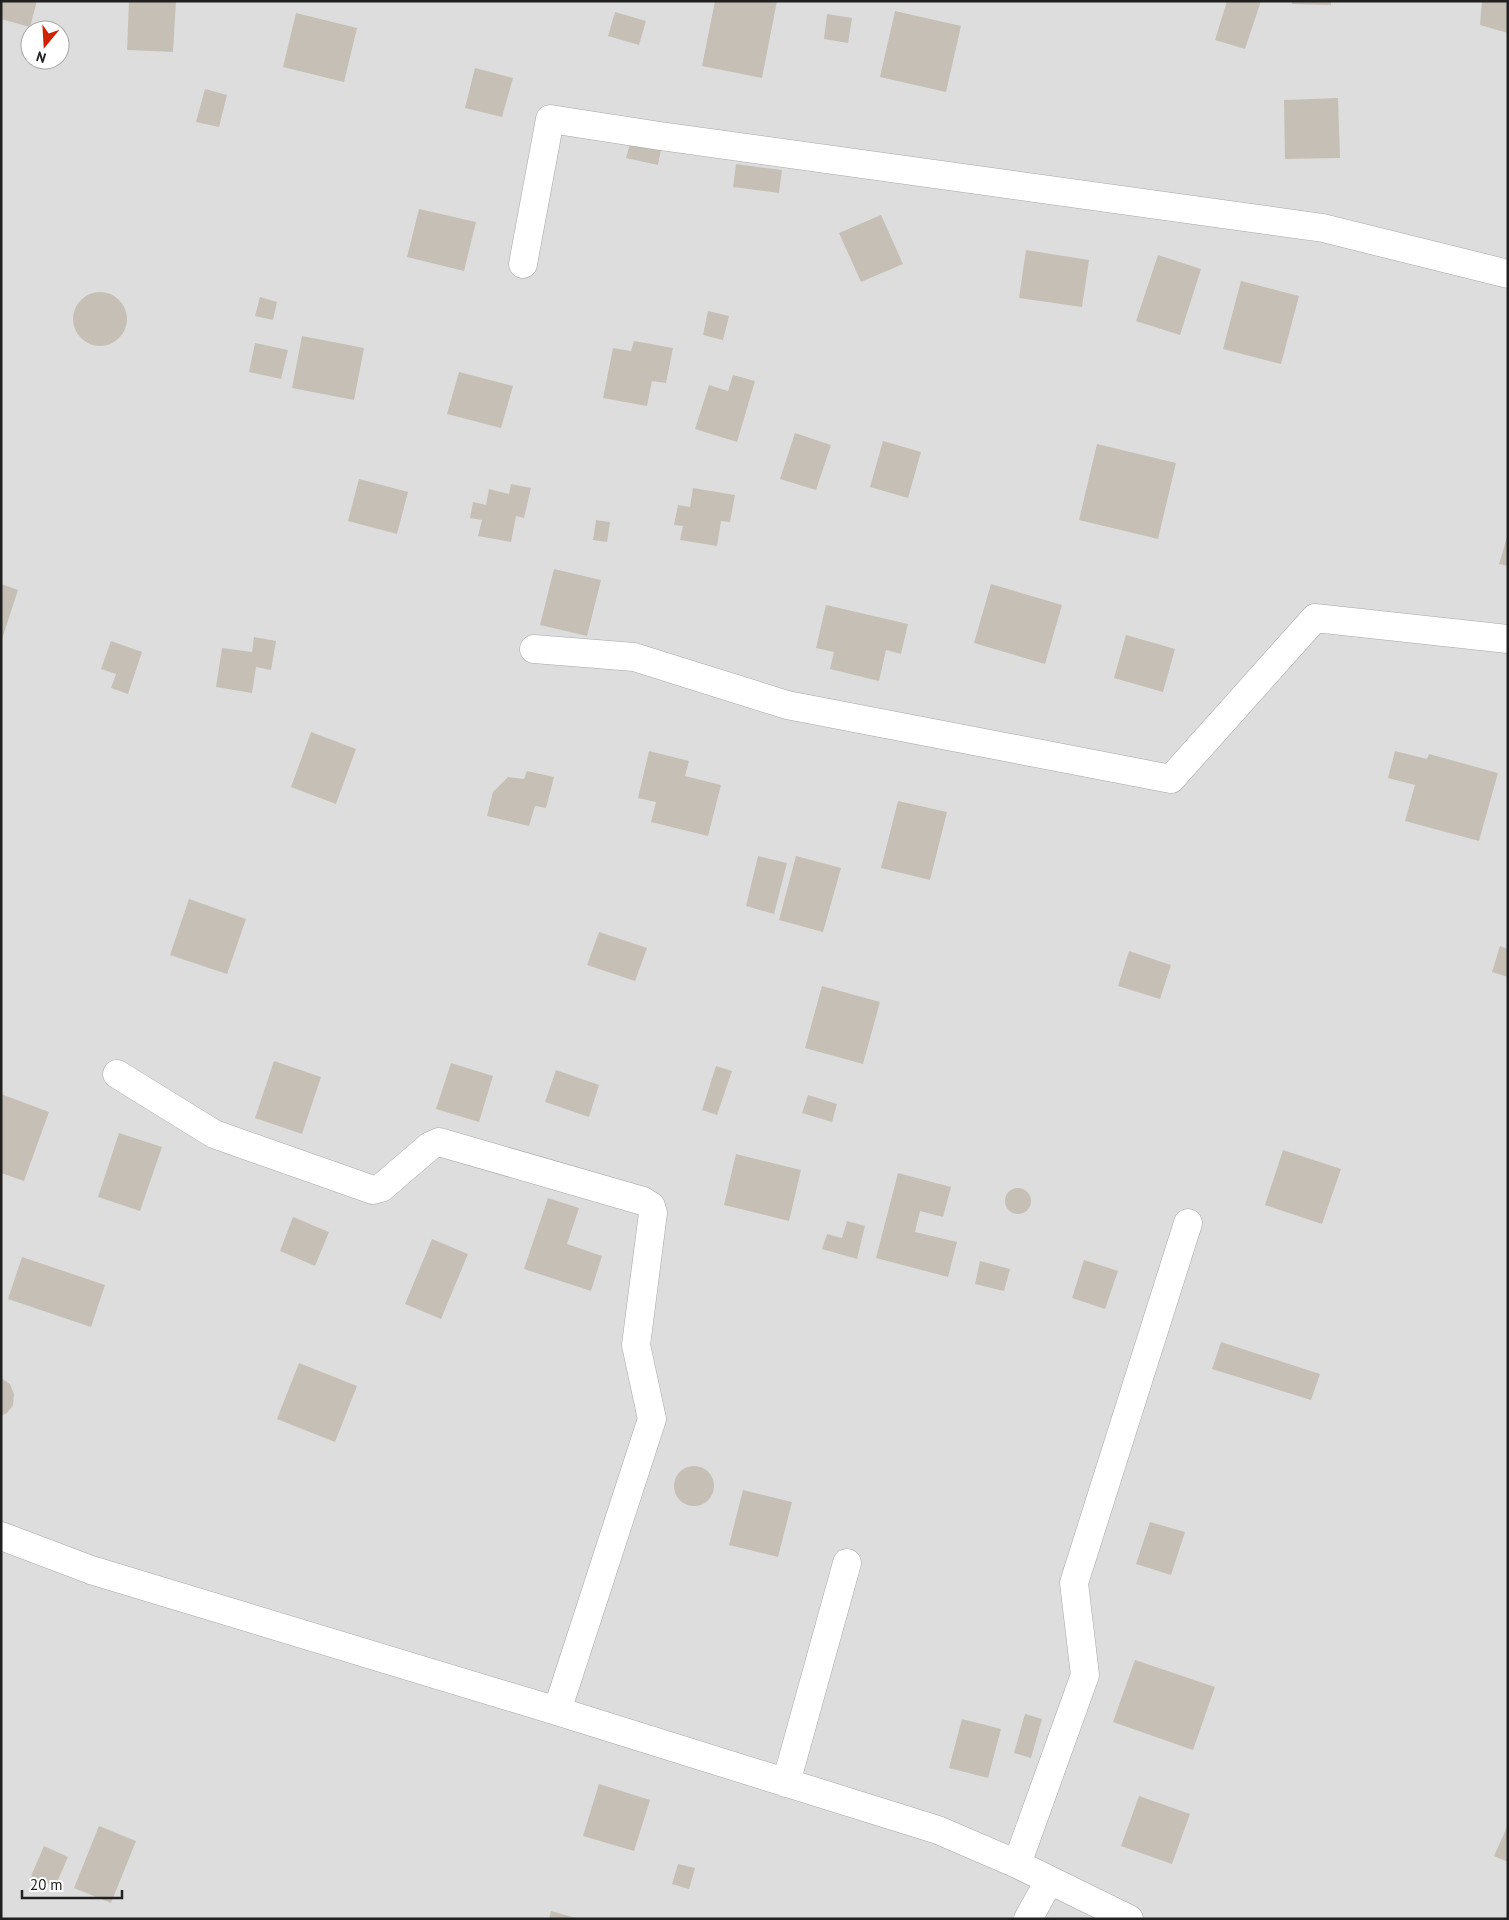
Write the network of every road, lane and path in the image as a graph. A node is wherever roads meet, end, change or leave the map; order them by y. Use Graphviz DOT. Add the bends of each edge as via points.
graph roads {
  1 [pos="523,264"];
  2 [pos="1508,274"];
  3 [pos="1508,639"];
  4 [pos="534,649"];
  5 [pos="117,1074"];
  6 [pos="1188,1223"];
  7 [pos="1,1536"];
  8 [pos="846,1563"];
  9 [pos="557,1711"];
  10 [pos="786,1783"];
  11 [pos="1017,1864"];
  12 [pos="1049,1881"];
  13 [pos="1028,1919"];
  14 [pos="1129,1919"];
  1 -- 2 [label="street" via="550,119 1323,228"];
  3 -- 4 [label="street" via="1315,618 1171,779 787,704 634,657"];
  5 -- 9 [label="street" via="214,1134 373,1190 381,1188 439,1142 643,1201 650,1206 653,1213 636,1345 652,1419"];
  6 -- 11 [label="street" via="1074,1583 1085,1675"];
  7 -- 9 [label="street" via="91,1570"];
  8 -- 10 [label="street"];
  9 -- 10 [label="street"];
  10 -- 11 [label="street" via="938,1830"];
  11 -- 12 [label="street"];
  12 -- 13 [label="street"];
  12 -- 14 [label="street"];
}
